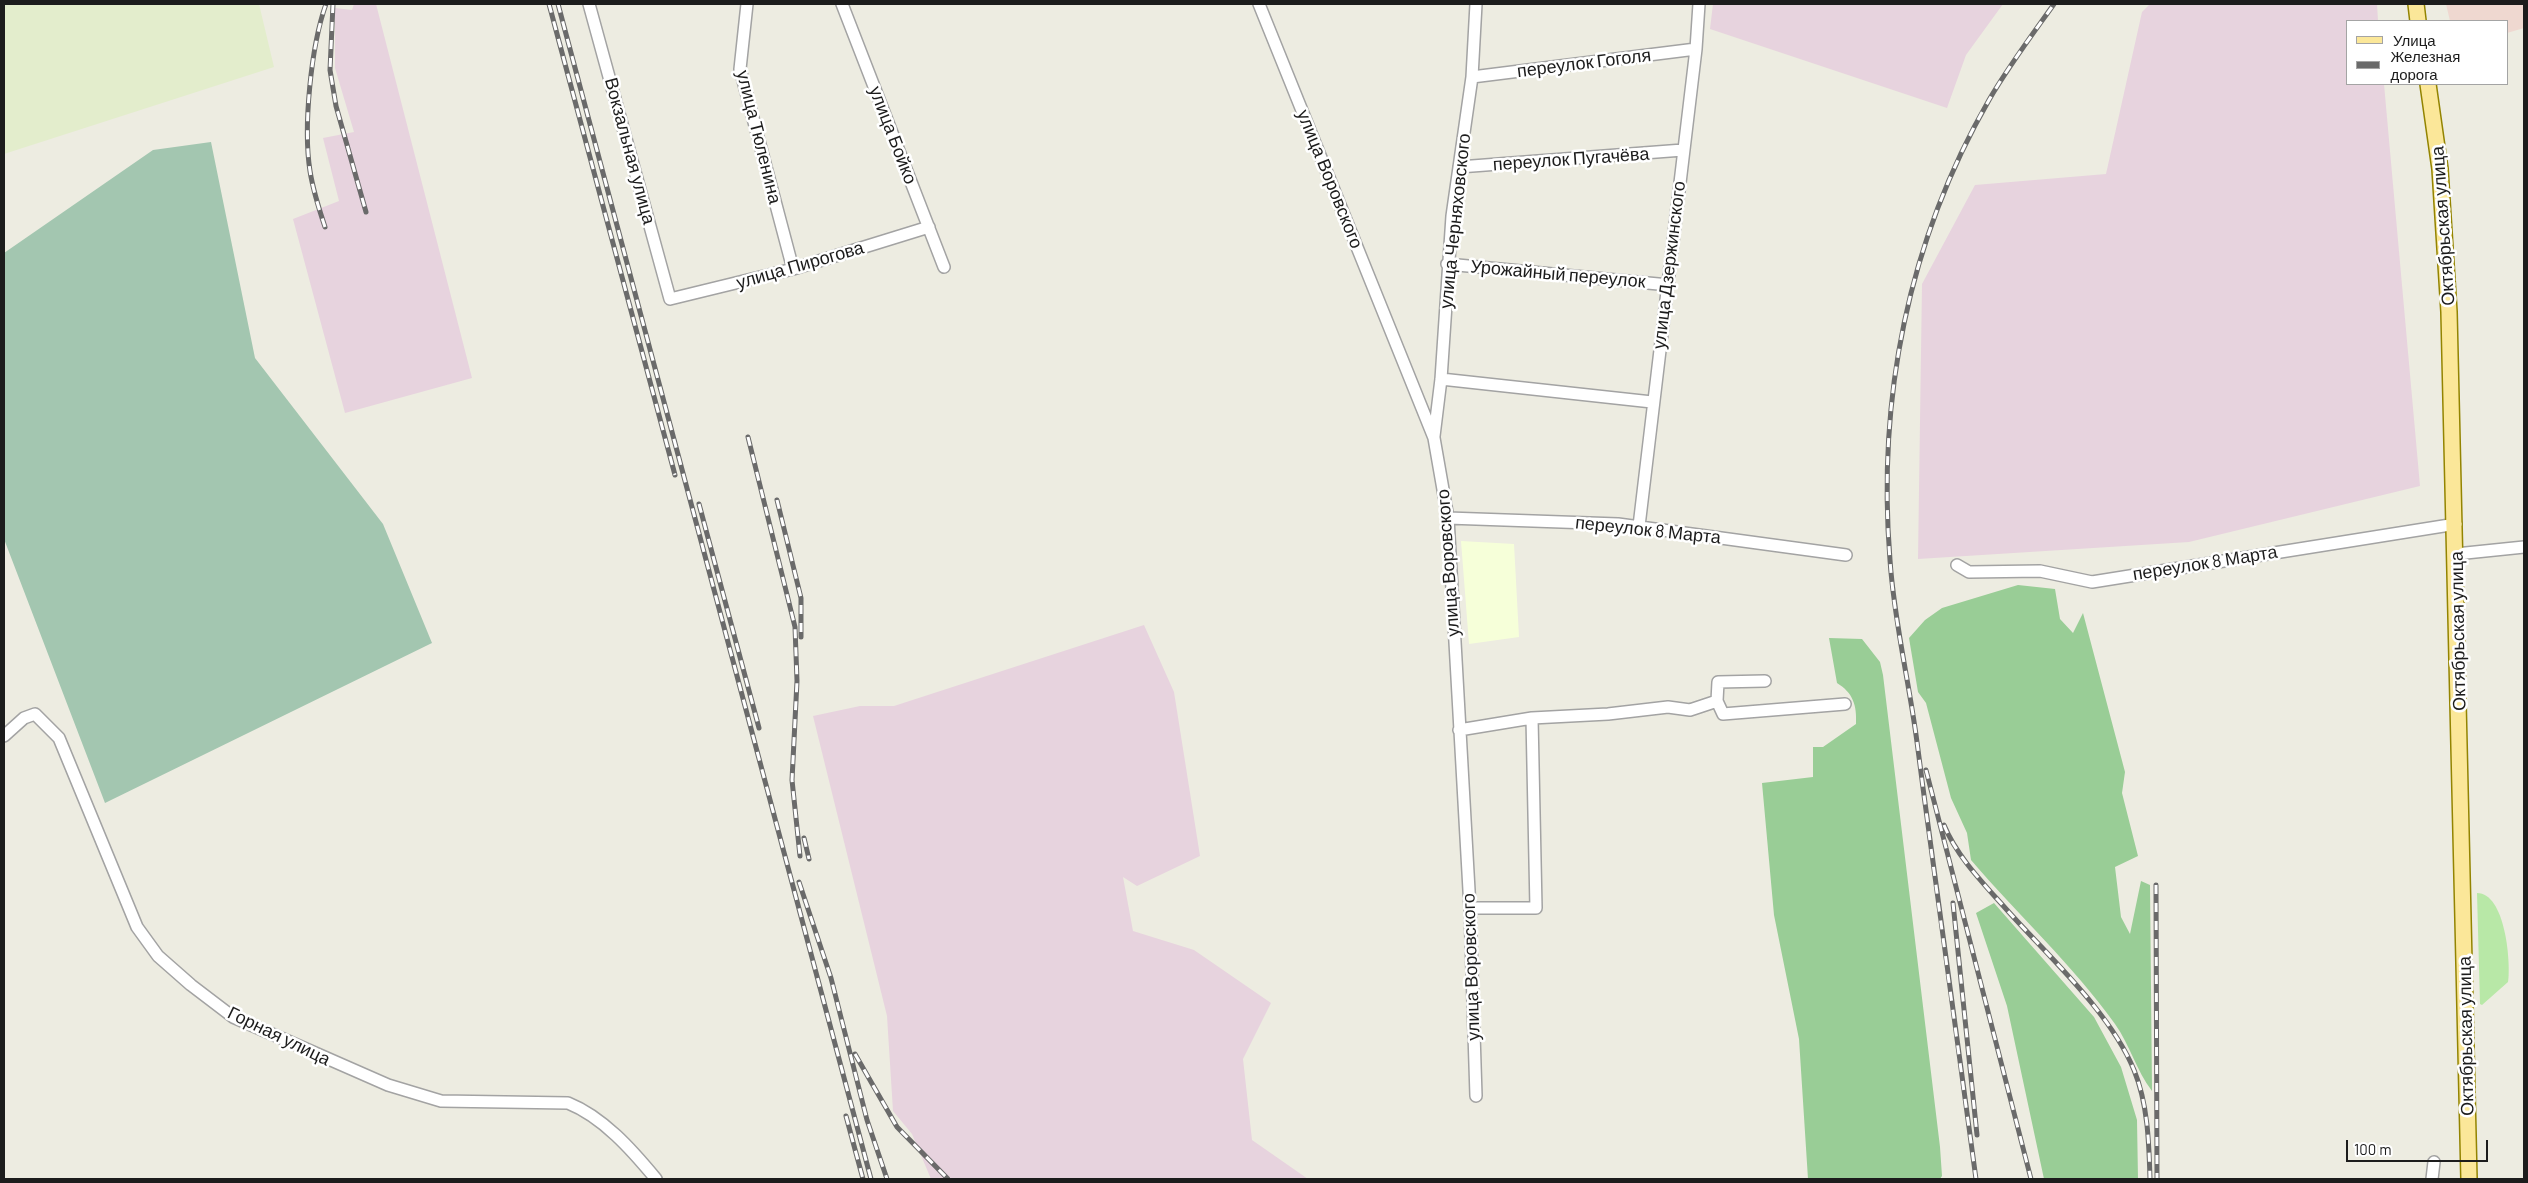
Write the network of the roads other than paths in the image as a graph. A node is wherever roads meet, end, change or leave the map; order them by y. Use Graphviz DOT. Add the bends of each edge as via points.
graph roads {
  1 [pos="589,4"];
  2 [pos="747,4"];
  3 [pos="842,4"];
  4 [pos="1261,4"];
  5 [pos="1476,4"];
  6 [pos="1699,4"];
  7 [pos="2416,4"];
  8 [pos="2418,20"];
  9 [pos="1696,49"];
  10 [pos="1472,77"];
  11 [pos="2428,85"];
  12 [pos="1682,150"];
  13 [pos="1459,167"];
  14 [pos="929,227"];
  15 [pos="1447,264"];
  16 [pos="944,266"];
  17 [pos="794,269"];
  18 [pos="1668,285"];
  19 [pos="670,299"];
  20 [pos="1440,379"];
  21 [pos="1652,402"];
  22 [pos="1434,438"];
  23 [pos="1448,518"];
  24 [pos="2456,524"];
  25 [pos="1639,526"];
  26 [pos="2524,547"];
  27 [pos="2456,554"];
  28 [pos="1846,555"];
  29 [pos="1957,565"];
  30 [pos="1765,681"];
  31 [pos="1717,701"];
  32 [pos="1845,704"];
  33 [pos="1532,718"];
  34 [pos="1459,730"];
  35 [pos="4,736"];
  36 [pos="1470,908"];
  37 [pos="1476,1096"];
  38 [pos="2434,1162"];
  39 [pos="656,1179"];
  40 [pos="2432,1179"];
  41 [pos="2469,1179"];
  1 -- 19 [label="street, Вокзальная улица"];
  2 -- 17 [label="street, улица Тюленина" via="740,69"];
  3 -- 14 [label="street, улица Бойко"];
  4 -- 22 [label="street, улица Воровского"];
  5 -- 10 [label="street, улица Черняховского"];
  6 -- 9 [label="street, улица Дзержинского"];
  7 -- 8 [label="main road"];
  9 -- 10 [label="street, переулок Гоголя"];
  9 -- 12 [label="street, улица Дзержинского"];
  10 -- 13 [label="street, улица Черняховского"];
  11 -- 24 [label="main road, Октябрьская улица" via="2440,170 2446,257"];
  12 -- 13 [label="street, переулок Пугачёва"];
  12 -- 18 [label="street, улица Дзержинского"];
  13 -- 15 [label="street, улица Черняховского"];
  14 -- 16 [label="street, улица Бойко"];
  14 -- 17 [label="street, улица Пирогова"];
  15 -- 18 [label="street, Урожайный переулок"];
  15 -- 20 [label="street, улица Черняховского"];
  17 -- 19 [label="street, улица Пирогова"];
  18 -- 21 [label="street, улица Дзержинского"];
  20 -- 21 [label="street"];
  20 -- 22 [label="street, улица Черняховского"];
  21 -- 25 [label="street, улица Дзержинского"];
  22 -- 23 [label="street, улица Воровского"];
  23 -- 25 [label="street, переулок 8 Марта"];
  23 -- 34 [label="street, улица Воровского"];
  24 -- 27 [label="main road, Октябрьская улица"];
  24 -- 29 [label="street, переулок 8 Марта" via="2092,582 2040,571 1969,572"];
  25 -- 28 [label="street, переулок 8 Марта"];
  26 -- 27 [label="street"];
  27 -- 41 [label="main road, Октябрьская улица"];
  30 -- 31 [label="street" via="1718,682"];
  31 -- 32 [label="street" via="1723,714"];
  31 -- 33 [label="street" via="1690,710 1668,707"];
  33 -- 34 [label="street"];
  33 -- 36 [label="street" via="1536,908"];
  34 -- 36 [label="street, улица Воровского"];
  35 -- 39 [label="street, Горная улица" via="24,718 35,714 59,738 137,927 158,956 226,1012 270,1035 388,1085 441,1101 568,1103 586,1110"];
  36 -- 37 [label="street, улица Воровского"];
  38 -- 40 [label="street"];
}
